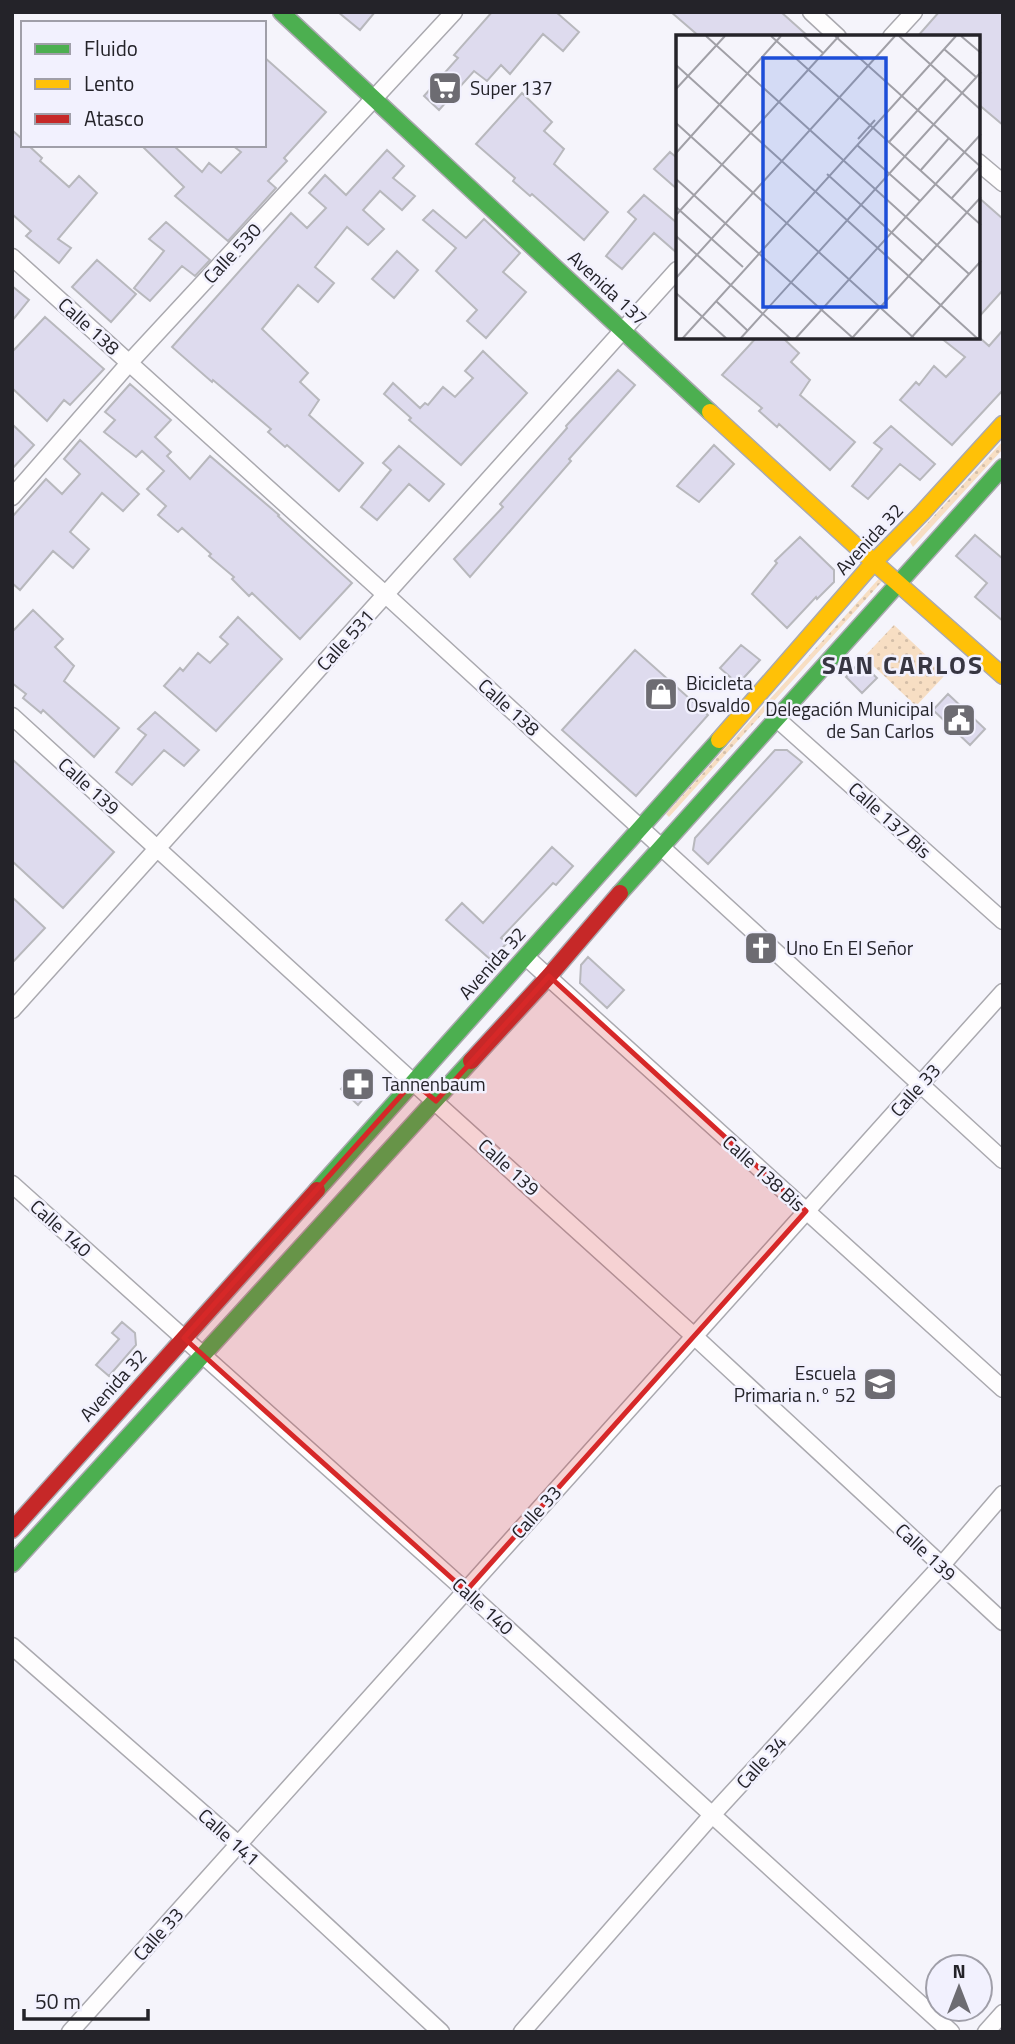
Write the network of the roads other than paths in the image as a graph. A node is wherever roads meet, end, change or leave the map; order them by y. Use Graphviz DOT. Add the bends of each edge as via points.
graph roads {
  1 [pos="281,12"];
  2 [pos="454,12"];
  3 [pos="811,12"];
  4 [pos="914,12"];
  5 [pos="836,35"];
  6 [pos="893,35"];
  7 [pos="376,98"];
  8 [pos="980,164"];
  9 [pos="1003,183"];
  10 [pos="12,257"];
  11 [pos="676,271"];
  12 [pos="621,330"];
  13 [pos="130,362"];
  14 [pos="1003,424"];
  15 [pos="1003,467"];
  16 [pos="12,497"];
  17 [pos="874,562"];
  18 [pos="897,583"];
  19 [pos="386,595"];
  20 [pos="1003,676"];
  21 [pos="12,716"];
  22 [pos="776,718"];
  23 [pos="641,829"];
  24 [pos="660,847"];
  25 [pos="158,848"];
  26 [pos="1003,922"];
  27 [pos="526,957"];
  28 [pos="549,976"];
  29 [pos="1003,992"];
  30 [pos="12,1010"];
  31 [pos="413,1082"];
  32 [pos="919,1085"];
  33 [pos="436,1101"];
  34 [pos="1003,1160"];
  35 [pos="12,1184"];
  36 [pos="806,1211"];
  37 [pos="694,1336"];
  38 [pos="184,1338"];
  39 [pos="202,1354"];
  40 [pos="1003,1389"];
  41 [pos="1003,1494"];
  42 [pos="12,1530"];
  43 [pos="12,1564"];
  44 [pos="940,1566"];
  45 [pos="466,1591"];
  46 [pos="1003,1622"];
  47 [pos="12,1646"];
  48 [pos="712,1815"];
  49 [pos="238,1844"];
  50 [pos="1003,2013"];
  51 [pos="70,2032"];
  52 [pos="441,2032"];
  53 [pos="522,2032"];
  54 [pos="951,2032"];
  55 [pos="986,2032"];
  1 -- 7 [label="main road, Avenida 137"];
  2 -- 7 [label="street, Calle 530"];
  3 -- 5 [label="street"];
  4 -- 6 [label="street"];
  7 -- 12 [label="main road, Avenida 137"];
  7 -- 13 [label="street, Calle 530"];
  8 -- 9 [label="street"];
  10 -- 13 [label="street, Calle 138"];
  11 -- 12 [label="street, Calle 531"];
  12 -- 17 [label="main road, Avenida 137"];
  12 -- 19 [label="street, Calle 531"];
  13 -- 16 [label="street, Calle 530"];
  13 -- 19 [label="street, Calle 138"];
  14 -- 17 [label="main road, Avenida 32"];
  15 -- 18 [label="main road"];
  17 -- 18 [label="main road, Avenida 137"];
  17 -- 23 [label="main road, Avenida 32"];
  18 -- 20 [label="main road, Avenida 137"];
  18 -- 22 [label="main road"];
  19 -- 23 [label="street, Calle 138"];
  19 -- 25 [label="street, Calle 531"];
  21 -- 25 [label="street, Calle 139"];
  22 -- 24 [label="main road"];
  22 -- 26 [label="street, Calle 137 Bis"];
  23 -- 24 [label="street, Calle 138"];
  23 -- 27 [label="main road, Avenida 32"];
  24 -- 28 [label="main road"];
  24 -- 32 [label="street, Calle 138"];
  25 -- 30 [label="street, Calle 531"];
  25 -- 31 [label="street, Calle 139"];
  27 -- 28 [label="street, Calle 138 Bis"];
  27 -- 31 [label="main road, Avenida 32"];
  28 -- 33 [label="main road"];
  28 -- 36 [label="street, Calle 138 Bis"];
  29 -- 32 [label="street, Calle 33"];
  31 -- 33 [label="street, Calle 139"];
  31 -- 38 [label="main road, Avenida 32"];
  32 -- 34 [label="street, Calle 138"];
  32 -- 36 [label="street, Calle 33"];
  33 -- 37 [label="street, Calle 139"];
  33 -- 39 [label="main road"];
  35 -- 38 [label="street, Calle 140"];
  36 -- 37 [label="street, Calle 33"];
  36 -- 40 [label="street, Calle 138 Bis"];
  37 -- 44 [label="street, Calle 139"];
  37 -- 45 [label="street, Calle 33"];
  38 -- 39 [label="street, Calle 140"];
  38 -- 42 [label="main road, Avenida 32"];
  39 -- 43 [label="main road"];
  39 -- 45 [label="street, Calle 140"];
  41 -- 44 [label="street, Calle 34"];
  44 -- 46 [label="street, Calle 139"];
  44 -- 48 [label="street, Calle 34"];
  45 -- 48 [label="street, Calle 140"];
  45 -- 49 [label="street, Calle 33"];
  47 -- 49 [label="street, Calle 141"];
  48 -- 53 [label="street, Calle 34"];
  48 -- 54 [label="street, Calle 140"];
  49 -- 51 [label="street, Calle 33"];
  49 -- 52 [label="street, Calle 141"];
  50 -- 55 [label="street"];
}
